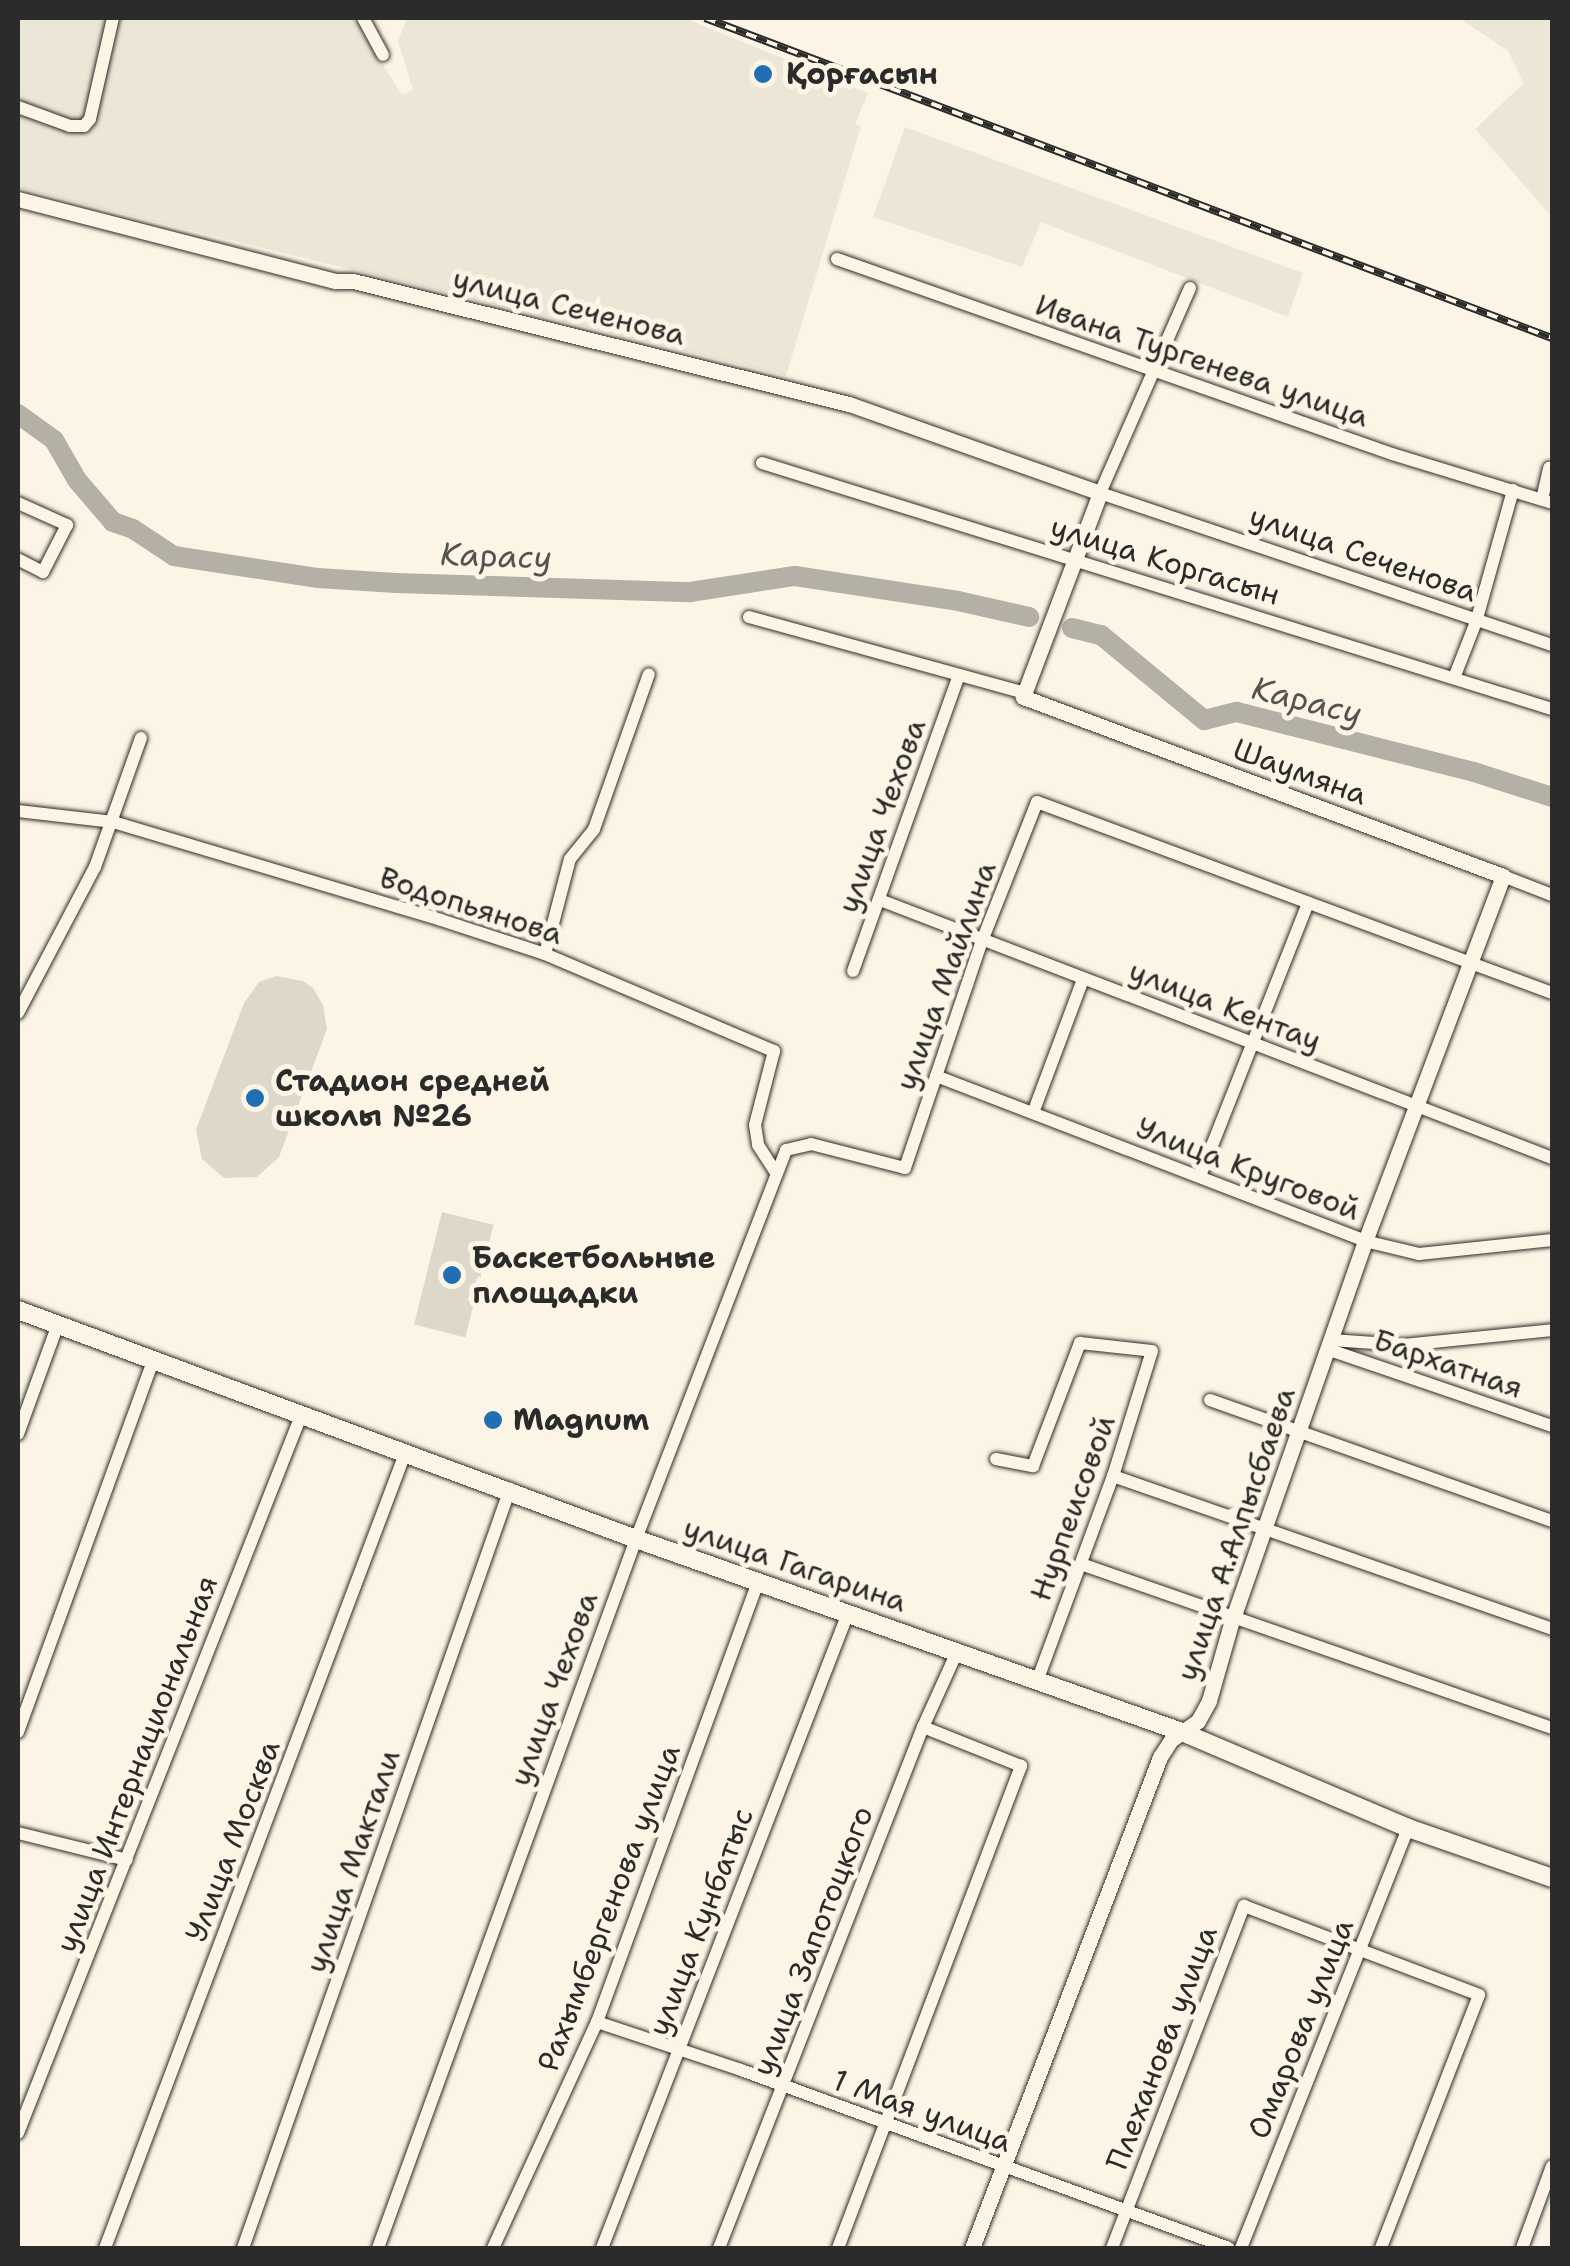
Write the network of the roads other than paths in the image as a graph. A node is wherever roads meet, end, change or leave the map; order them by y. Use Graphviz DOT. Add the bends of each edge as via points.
graph roads {
  1 [pos="113,18"];
  2 [pos="363,18"];
  3 [pos="383,54"];
  4 [pos="18,107"];
  5 [pos="18,199"];
  6 [pos="837,260"];
  7 [pos="1190,288"];
  8 [pos="1153,372"];
  9 [pos="762,464"];
  10 [pos="1550,468"];
  11 [pos="1513,490"];
  12 [pos="1100,493"];
  13 [pos="1547,501"];
  14 [pos="18,503"];
  15 [pos="1073,558"];
  16 [pos="18,559"];
  17 [pos="749,616"];
  18 [pos="1476,622"];
  19 [pos="1552,645"];
  20 [pos="649,674"];
  21 [pos="958,677"];
  22 [pos="1454,678"];
  23 [pos="1025,697"];
  24 [pos="1552,709"];
  25 [pos="141,738"];
  26 [pos="18,810"];
  27 [pos="113,822"];
  28 [pos="1503,876"];
  29 [pos="1552,895"];
  30 [pos="880,900"];
  31 [pos="1308,904"];
  32 [pos="982,941"];
  33 [pos="544,954"];
  34 [pos="1468,962"];
  35 [pos="853,971"];
  36 [pos="1083,979"];
  37 [pos="1552,993"];
  38 [pos="18,1013"];
  39 [pos="1254,1044"];
  40 [pos="936,1076"];
  41 [pos="1415,1106"];
  42 [pos="1033,1113"];
  43 [pos="786,1150"];
  44 [pos="1552,1158"];
  45 [pos="776,1173"];
  46 [pos="1200,1176"];
  47 [pos="1552,1240"];
  48 [pos="1365,1241"];
  49 [pos="18,1310"];
  50 [pos="57,1326"];
  51 [pos="1552,1330"];
  52 [pos="1329,1344"];
  53 [pos="153,1362"];
  54 [pos="1210,1400"];
  55 [pos="302,1413"];
  56 [pos="1552,1426"];
  57 [pos="18,1434"];
  58 [pos="1300,1434"];
  59 [pos="406,1451"];
  60 [pos="996,1459"];
  61 [pos="1114,1476"];
  62 [pos="510,1489"];
  63 [pos="1552,1521"];
  64 [pos="1265,1529"];
  65 [pos="636,1539"];
  66 [pos="1080,1564"];
  67 [pos="759,1580"];
  68 [pos="848,1612"];
  69 [pos="1232,1620"];
  70 [pos="1552,1628"];
  71 [pos="957,1652"];
  72 [pos="1037,1681"];
  73 [pos="923,1727"];
  74 [pos="1552,1728"];
  75 [pos="18,1732"];
  76 [pos="1182,1732"];
  77 [pos="1408,1828"];
  78 [pos="18,1833"];
  79 [pos="128,1860"];
  80 [pos="1552,1878"];
  81 [pos="1359,1951"];
  82 [pos="597,2022"];
  83 [pos="679,2050"];
  84 [pos="784,2086"];
  85 [pos="886,2124"];
  86 [pos="18,2134"];
  87 [pos="1552,2166"];
  88 [pos="1005,2168"];
  89 [pos="1126,2212"];
  90 [pos="106,2248"];
  91 [pos="243,2248"];
  92 [pos="378,2248"];
  93 [pos="493,2248"];
  94 [pos="602,2248"];
  95 [pos="719,2248"];
  96 [pos="838,2248"];
  97 [pos="972,2248"];
  98 [pos="1112,2248"];
  99 [pos="1230,2248"];
  100 [pos="1240,2248"];
  101 [pos="1381,2248"];
  102 [pos="1522,2248"];
  1 -- 4 [label="street" via="84,126"];
  2 -- 3 [label="street"];
  5 -- 12 [label="street, улица Сеченова" via="848,404"];
  6 -- 8 [label="street, Ивана Тургенева улица"];
  7 -- 8 [label="street"];
  8 -- 11 [label="street, Ивана Тургенева улица"];
  8 -- 12 [label="street"];
  9 -- 15 [label="street, улица Коргасын"];
  10 -- 13 [label="street"];
  11 -- 13 [label="street, Ивана Тургенева улица"];
  11 -- 18 [label="street"];
  12 -- 15 [label="street"];
  12 -- 18 [label="street, улица Сеченова"];
  14 -- 16 [label="street" via="67,525 43,572"];
  15 -- 22 [label="street, улица Коргасын"];
  15 -- 23 [label="street"];
  17 -- 21 [label="street, Шаумяна"];
  18 -- 19 [label="street, улица Сеченова"];
  18 -- 22 [label="street"];
  20 -- 33 [label="street" via="594,829 570,858"];
  21 -- 23 [label="street, Шаумяна"];
  21 -- 30 [label="street, улица Чехова"];
  22 -- 24 [label="street, улица Коргасын"];
  23 -- 28 [label="street, Шаумяна"];
  25 -- 27 [label="street"];
  26 -- 27 [label="street, Водопьянова"];
  27 -- 33 [label="street, Водопьянова"];
  27 -- 38 [label="street"];
  28 -- 29 [label="street, Шаумяна"];
  28 -- 34 [label="street, улица А.Алпысбаева"];
  30 -- 32 [label="street, улица Кентау"];
  30 -- 35 [label="street, улица Чехова"];
  31 -- 32 [label="street, улица Майлина" via="1037,802"];
  31 -- 34 [label="street"];
  31 -- 39 [label="street"];
  32 -- 36 [label="street, улица Кентау"];
  32 -- 40 [label="street, улица Майлина"];
  33 -- 45 [label="street, Водопьянова" via="774,1051 755,1125 758,1145"];
  34 -- 37 [label="street"];
  34 -- 41 [label="street, улица А.Алпысбаева"];
  36 -- 39 [label="street, улица Кентау"];
  36 -- 42 [label="street"];
  39 -- 41 [label="street, улица Кентау"];
  39 -- 46 [label="street"];
  40 -- 42 [label="street, Улица Круговой"];
  40 -- 43 [label="street, улица Майлина" via="905,1168 810,1144"];
  41 -- 44 [label="street, улица Кентау"];
  41 -- 48 [label="street, улица А.Алпысбаева"];
  42 -- 46 [label="street, Улица Круговой"];
  43 -- 45 [label="street, улица Чехова"];
  45 -- 65 [label="street, улица Чехова"];
  46 -- 48 [label="street, Улица Круговой"];
  47 -- 48 [label="street, Улица Круговой" via="1419,1254"];
  48 -- 52 [label="street, улица А.Алпысбаева"];
  49 -- 50 [label="main road, улица Гагарина"];
  50 -- 53 [label="main road, улица Гагарина"];
  50 -- 57 [label="street"];
  51 -- 52 [label="street" via="1404,1346"];
  52 -- 56 [label="street, Бархатная"];
  52 -- 58 [label="street, улица А.Алпысбаева"];
  53 -- 55 [label="main road, улица Гагарина"];
  53 -- 75 [label="street"];
  54 -- 58 [label="street"];
  55 -- 59 [label="main road, улица Гагарина"];
  55 -- 79 [label="street, улица Интернациональная"];
  58 -- 63 [label="street"];
  58 -- 64 [label="street, улица А.Алпысбаева"];
  59 -- 62 [label="main road, улица Гагарина"];
  59 -- 90 [label="street, Улица Москва"];
  60 -- 61 [label="street, Нурпеисовой" via="1033,1466 1080,1343 1152,1352"];
  61 -- 64 [label="street"];
  61 -- 66 [label="street, Нурпеисовой"];
  62 -- 65 [label="main road, улица Гагарина"];
  62 -- 91 [label="street, улица Мактали"];
  64 -- 69 [label="street, улица А.Алпысбаева"];
  64 -- 70 [label="street"];
  65 -- 67 [label="main road, улица Гагарина"];
  65 -- 92 [label="street, улица Чехова"];
  66 -- 69 [label="street"];
  66 -- 72 [label="street, Нурпеисовой"];
  67 -- 68 [label="main road, улица Гагарина"];
  67 -- 82 [label="street, Рахымбергенова улица"];
  68 -- 71 [label="main road, улица Гагарина"];
  68 -- 83 [label="street, улица Кунбатыс"];
  69 -- 74 [label="street"];
  69 -- 76 [label="street, улица А.Алпысбаева" via="1209,1701"];
  71 -- 72 [label="main road, улица Гагарина"];
  71 -- 73 [label="street, улица Запотоцкого"];
  72 -- 76 [label="main road, улица Гагарина"];
  73 -- 84 [label="street, улица Запотоцкого"];
  73 -- 85 [label="street" via="1021,1766"];
  76 -- 77 [label="main road, улица Гагарина"];
  76 -- 88 [label="street, улица А.Алпысбаева" via="1160,1757"];
  77 -- 80 [label="main road, улица Гагарина"];
  77 -- 81 [label="street, Омарова улица"];
  78 -- 79 [label="street"];
  79 -- 86 [label="street, улица Интернациональная"];
  81 -- 89 [label="street, Плеханова улица" via="1244,1906"];
  81 -- 100 [label="street, Омарова улица"];
  81 -- 101 [label="street, Плеханова улица" via="1479,1995"];
  82 -- 83 [label="street, 1 Мая улица"];
  82 -- 93 [label="street, Рахымбергенова улица"];
  83 -- 84 [label="street, 1 Мая улица"];
  83 -- 94 [label="street, улица Кунбатыс"];
  84 -- 85 [label="street, 1 Мая улица"];
  84 -- 95 [label="street, улица Запотоцкого"];
  85 -- 88 [label="street, 1 Мая улица"];
  85 -- 96 [label="street"];
  87 -- 102 [label="street"];
  88 -- 89 [label="street, 1 Мая улица"];
  88 -- 97 [label="street, улица А.Алпысбаева"];
  89 -- 98 [label="street, Плеханова улица"];
  89 -- 99 [label="street, 1 Мая улица"];
}
